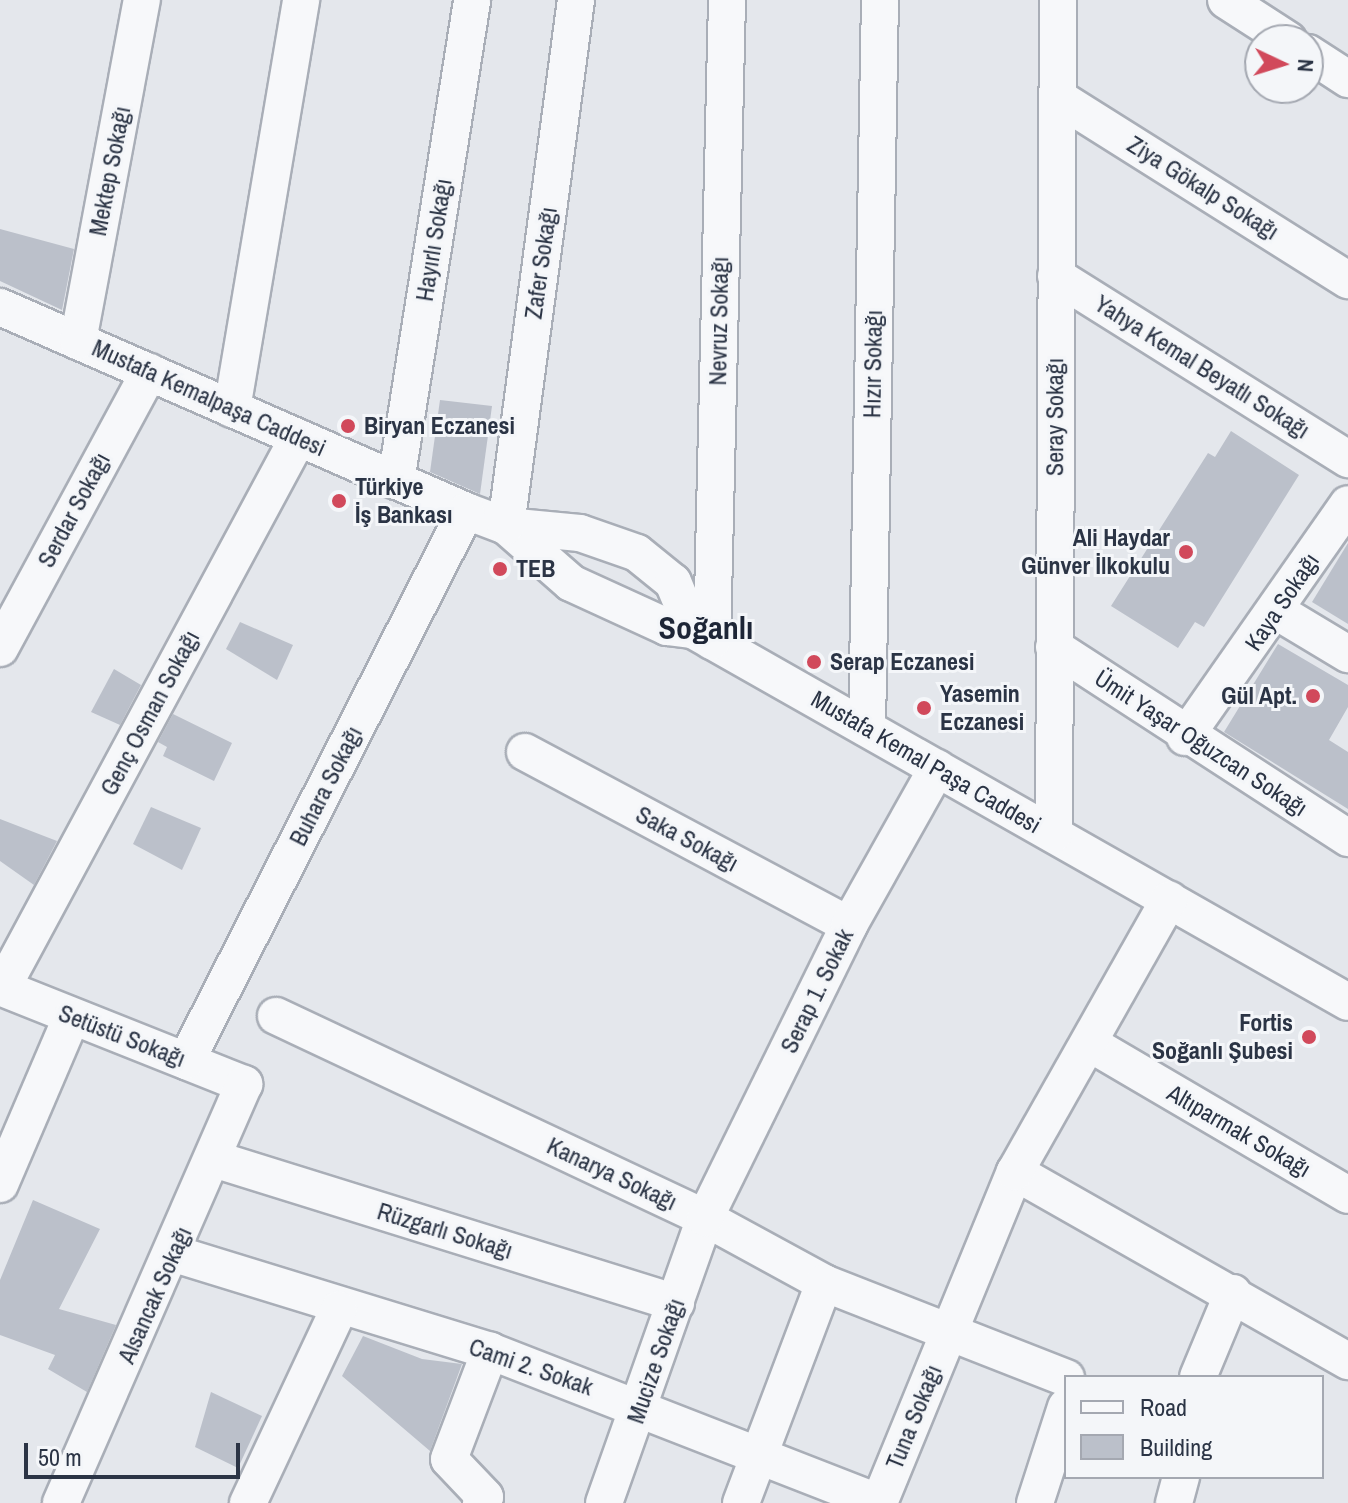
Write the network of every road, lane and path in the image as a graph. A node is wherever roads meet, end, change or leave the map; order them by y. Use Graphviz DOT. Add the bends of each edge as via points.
graph roads {
  1 [pos="142,0"];
  2 [pos="301,0"];
  3 [pos="472,0"];
  4 [pos="576,0"];
  5 [pos="727,0"];
  6 [pos="880,0"];
  7 [pos="1058,0"];
  8 [pos="1241,5"];
  9 [pos="1267,24"];
  10 [pos="1324,63"];
  11 [pos="1348,79"];
  12 [pos="1057,97"];
  13 [pos="1056,276"];
  14 [pos="1348,280"];
  15 [pos="0,307"];
  16 [pos="78,341"];
  17 [pos="149,372"];
  18 [pos="232,409"];
  19 [pos="298,438"];
  20 [pos="1348,459"];
  21 [pos="396,481"];
  22 [pos="1348,504"];
  23 [pos="466,511"];
  24 [pos="506,526"];
  25 [pos="1278,612"];
  26 [pos="702,636"];
  27 [pos="1054,647"];
  28 [pos="0,648"];
  29 [pos="1348,654"];
  30 [pos="867,728"];
  31 [pos="1185,737"];
  32 [pos="525,752"];
  33 [pos="937,768"];
  34 [pos="1054,834"];
  35 [pos="1348,838"];
  36 [pos="1169,900"];
  37 [pos="849,925"];
  38 [pos="1,988"];
  39 [pos="1348,1002"];
  40 [pos="276,1016"];
  41 [pos="71,1018"];
  42 [pos="1089,1043"];
  43 [pos="186,1061"];
  44 [pos="244,1084"];
  45 [pos="214,1159"];
  46 [pos="1015,1172"];
  47 [pos="0,1184"];
  48 [pos="1348,1195"];
  49 [pos="705,1218"];
  50 [pos="175,1254"];
  51 [pos="824,1283"];
  52 [pos="1233,1293"];
  53 [pos="676,1303"];
  54 [pos="339,1309"];
  55 [pos="949,1331"];
  56 [pos="490,1351"];
  57 [pos="1348,1361"];
  58 [pos="1199,1375"];
  59 [pos="1064,1377"];
  60 [pos="641,1405"];
  61 [pos="1064,1413"];
  62 [pos="760,1451"];
  63 [pos="1180,1479"];
  64 [pos="61,1503"];
  65 [pos="248,1503"];
  66 [pos="481,1503"];
  67 [pos="604,1503"];
  68 [pos="741,1503"];
  69 [pos="879,1503"];
  70 [pos="1035,1503"];
  71 [pos="1174,1503"];
  1 -- 16 [label="street, Mektep Sokağı"];
  2 -- 18 [label="street"];
  3 -- 21 [label="street, Hayırlı Sokağı"];
  4 -- 24 [label="street, Zafer Sokağı"];
  5 -- 26 [label="street, Nevruz Sokağı"];
  6 -- 30 [label="street, Hızır Sokağı"];
  7 -- 12 [label="street, Seray Sokağı"];
  8 -- 9 [label="street"];
  10 -- 11 [label="street"];
  12 -- 13 [label="street, Seray Sokağı"];
  12 -- 14 [label="street, Ziya Gökalp Sokağı"];
  13 -- 20 [label="street, Yahya Kemal Beyatlı Sokağı"];
  13 -- 27 [label="street, Seray Sokağı"];
  15 -- 16 [label="street, Mustafa Kemalpaşa Caddesi"];
  16 -- 17 [label="street, Mustafa Kemalpaşa Caddesi"];
  17 -- 18 [label="street, Mustafa Kemalpaşa Caddesi"];
  17 -- 28 [label="street, Serdar Sokağı"];
  18 -- 19 [label="street, Mustafa Kemalpaşa Caddesi"];
  19 -- 21 [label="street, Mustafa Kemalpaşa Caddesi"];
  19 -- 38 [label="street, Genç Osman Sokağı"];
  21 -- 23 [label="street, Mustafa Kemalpaşa Caddesi"];
  22 -- 25 [label="street, Kaya Sokağı"];
  23 -- 24 [label="street, Mustafa Kemalpaşa Caddesi"];
  23 -- 43 [label="street, Buhara Sokağı"];
  24 -- 26 [label="street, Mustafa Kemal Paşa Caddesi" via="571,583 667,627"];
  24 -- 26 [label="street" via="580,533 637,553 673,582"];
  25 -- 29 [label="street"];
  25 -- 31 [label="street, Kaya Sokağı"];
  26 -- 30 [label="street, Mustafa Kemal Paşa Caddesi"];
  27 -- 31 [label="street, Ümit Yaşar Oğuzcan Sokağı"];
  27 -- 34 [label="street, Seray Sokağı"];
  30 -- 33 [label="street, Mustafa Kemal Paşa Caddesi"];
  31 -- 35 [label="street, Ümit Yaşar Oğuzcan Sokağı"];
  32 -- 37 [label="street, Saka Sokağı"];
  33 -- 34 [label="street, Mustafa Kemal Paşa Caddesi"];
  33 -- 37 [label="street, Serap 1. Sokak"];
  34 -- 36 [label="street, Mustafa Kemal Paşa Caddesi"];
  36 -- 39 [label="street, Mustafa Kemal Paşa Caddesi"];
  36 -- 42 [label="street, Tuna Sokağı"];
  37 -- 49 [label="street, Serap 1. Sokak"];
  38 -- 41 [label="street, Setüstü Sokağı"];
  40 -- 49 [label="street, Kanarya Sokağı"];
  41 -- 43 [label="street, Setüstü Sokağı"];
  41 -- 47 [label="street"];
  42 -- 46 [label="street, Tuna Sokağı"];
  42 -- 48 [label="street, Altıparmak Sokağı"];
  43 -- 44 [label="street, Setüstü Sokağı"];
  44 -- 45 [label="street, Alsancak Sokağı"];
  45 -- 50 [label="street, Alsancak Sokağı"];
  45 -- 53 [label="street, Rüzgarlı Sokağı"];
  46 -- 52 [label="street"];
  46 -- 55 [label="street, Tuna Sokağı"];
  49 -- 51 [label="street, Kanarya Sokağı"];
  49 -- 53 [label="street, Mucize Sokağı"];
  50 -- 54 [label="street, Cami 2. Sokak"];
  50 -- 64 [label="street, Alsancak Sokağı"];
  51 -- 55 [label="street, Kanarya Sokağı"];
  51 -- 62 [label="street"];
  52 -- 57 [label="street"];
  52 -- 58 [label="street"];
  53 -- 60 [label="street, Mucize Sokağı"];
  54 -- 56 [label="street, Cami 2. Sokak"];
  54 -- 65 [label="street"];
  55 -- 59 [label="street, Kanarya Sokağı"];
  55 -- 69 [label="street, Tuna Sokağı"];
  56 -- 60 [label="street, Cami 2. Sokak"];
  56 -- 66 [label="street" via="449,1459 485,1497"];
  60 -- 62 [label="street, Cami 2. Sokak"];
  60 -- 67 [label="street, Mucize Sokağı"];
  61 -- 70 [label="street"];
  62 -- 68 [label="street"];
  62 -- 69 [label="street, Cami 2. Sokak"];
  63 -- 71 [label="street"];
}
